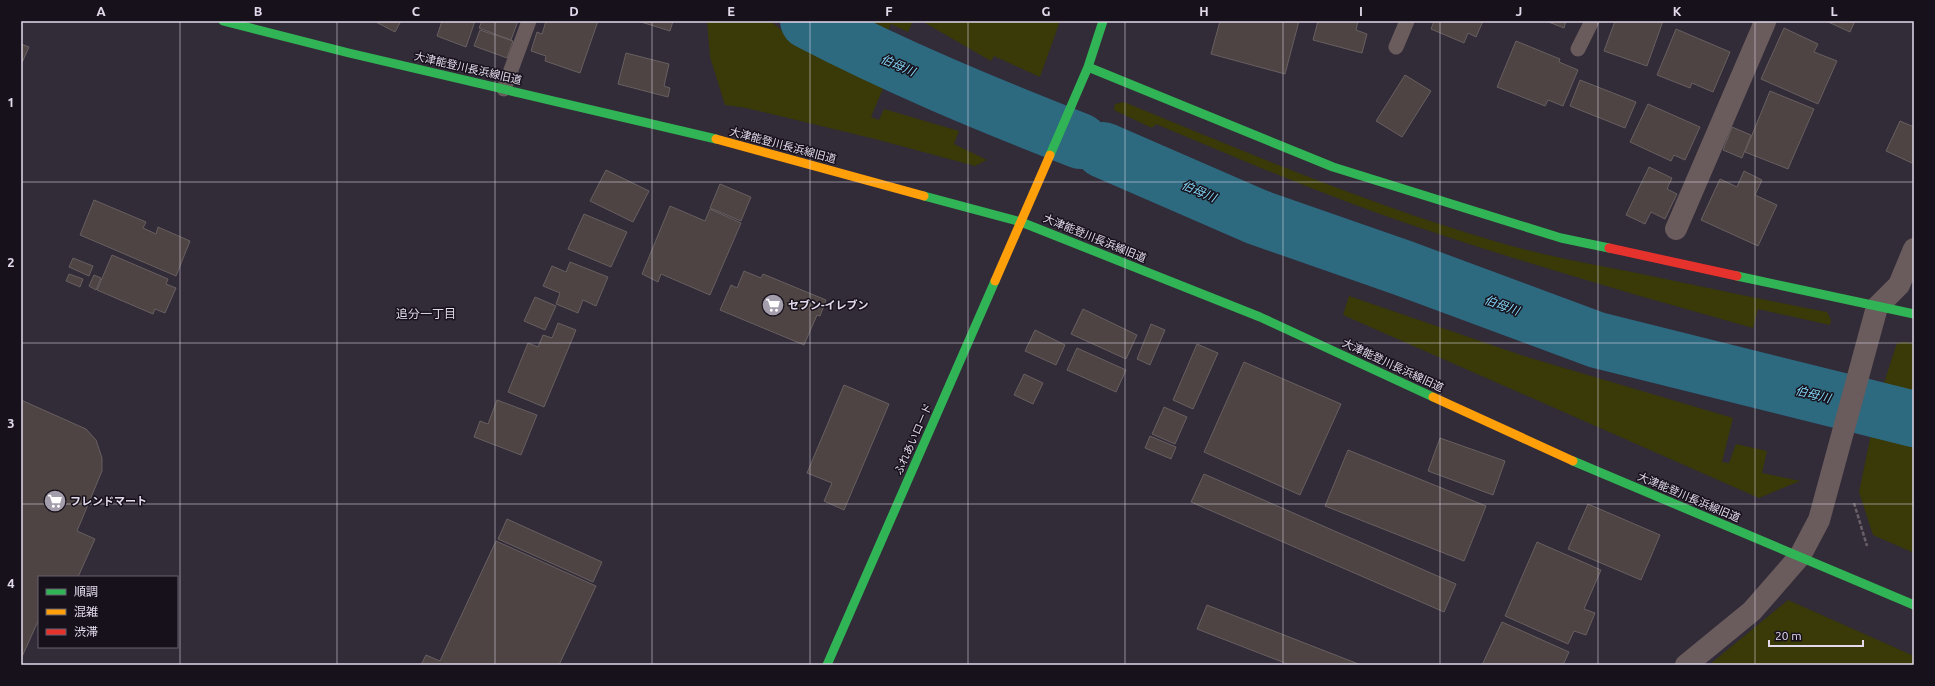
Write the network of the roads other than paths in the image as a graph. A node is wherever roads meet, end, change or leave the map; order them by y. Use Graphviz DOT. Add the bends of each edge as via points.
graph roads {
  1 [pos="223,21"];
  2 [pos="529,21"];
  3 [pos="1102,21"];
  4 [pos="1407,21"];
  5 [pos="1592,21"];
  6 [pos="1765,21"];
  7 [pos="1396,47"];
  8 [pos="1578,49"];
  9 [pos="1088,68"];
  10 [pos="504,89"];
  11 [pos="1021,222"];
  12 [pos="1676,229"];
  13 [pos="1914,249"];
  14 [pos="1877,307"];
  15 [pos="1914,314"];
  16 [pos="1800,556"];
  17 [pos="1914,605"];
  18 [pos="827,665"];
  19 [pos="1686,665"];
  1 -- 10 [label="street, 大津能登川長浜線旧道"];
  2 -- 10 [label="lane"];
  3 -- 9 [label="street, ふれあいロード"];
  4 -- 7 [label="lane"];
  5 -- 8 [label="lane"];
  6 -- 12 [label="street"];
  9 -- 11 [label="street, ふれあいロード"];
  9 -- 14 [label="street" via="1333,167 1561,238"];
  10 -- 11 [label="street, 大津能登川長浜線旧道" via="719,140"];
  11 -- 16 [label="street, 大津能登川長浜線旧道" via="1260,316 1572,461"];
  11 -- 18 [label="street, ふれあいロード"];
  13 -- 14 [label="street" via="1899,285"];
  14 -- 15 [label="street"];
  14 -- 16 [label="street" via="1819,520"];
  16 -- 17 [label="street, 大津能登川長浜線旧道"];
  16 -- 19 [label="street" via="1752,611"];
}
